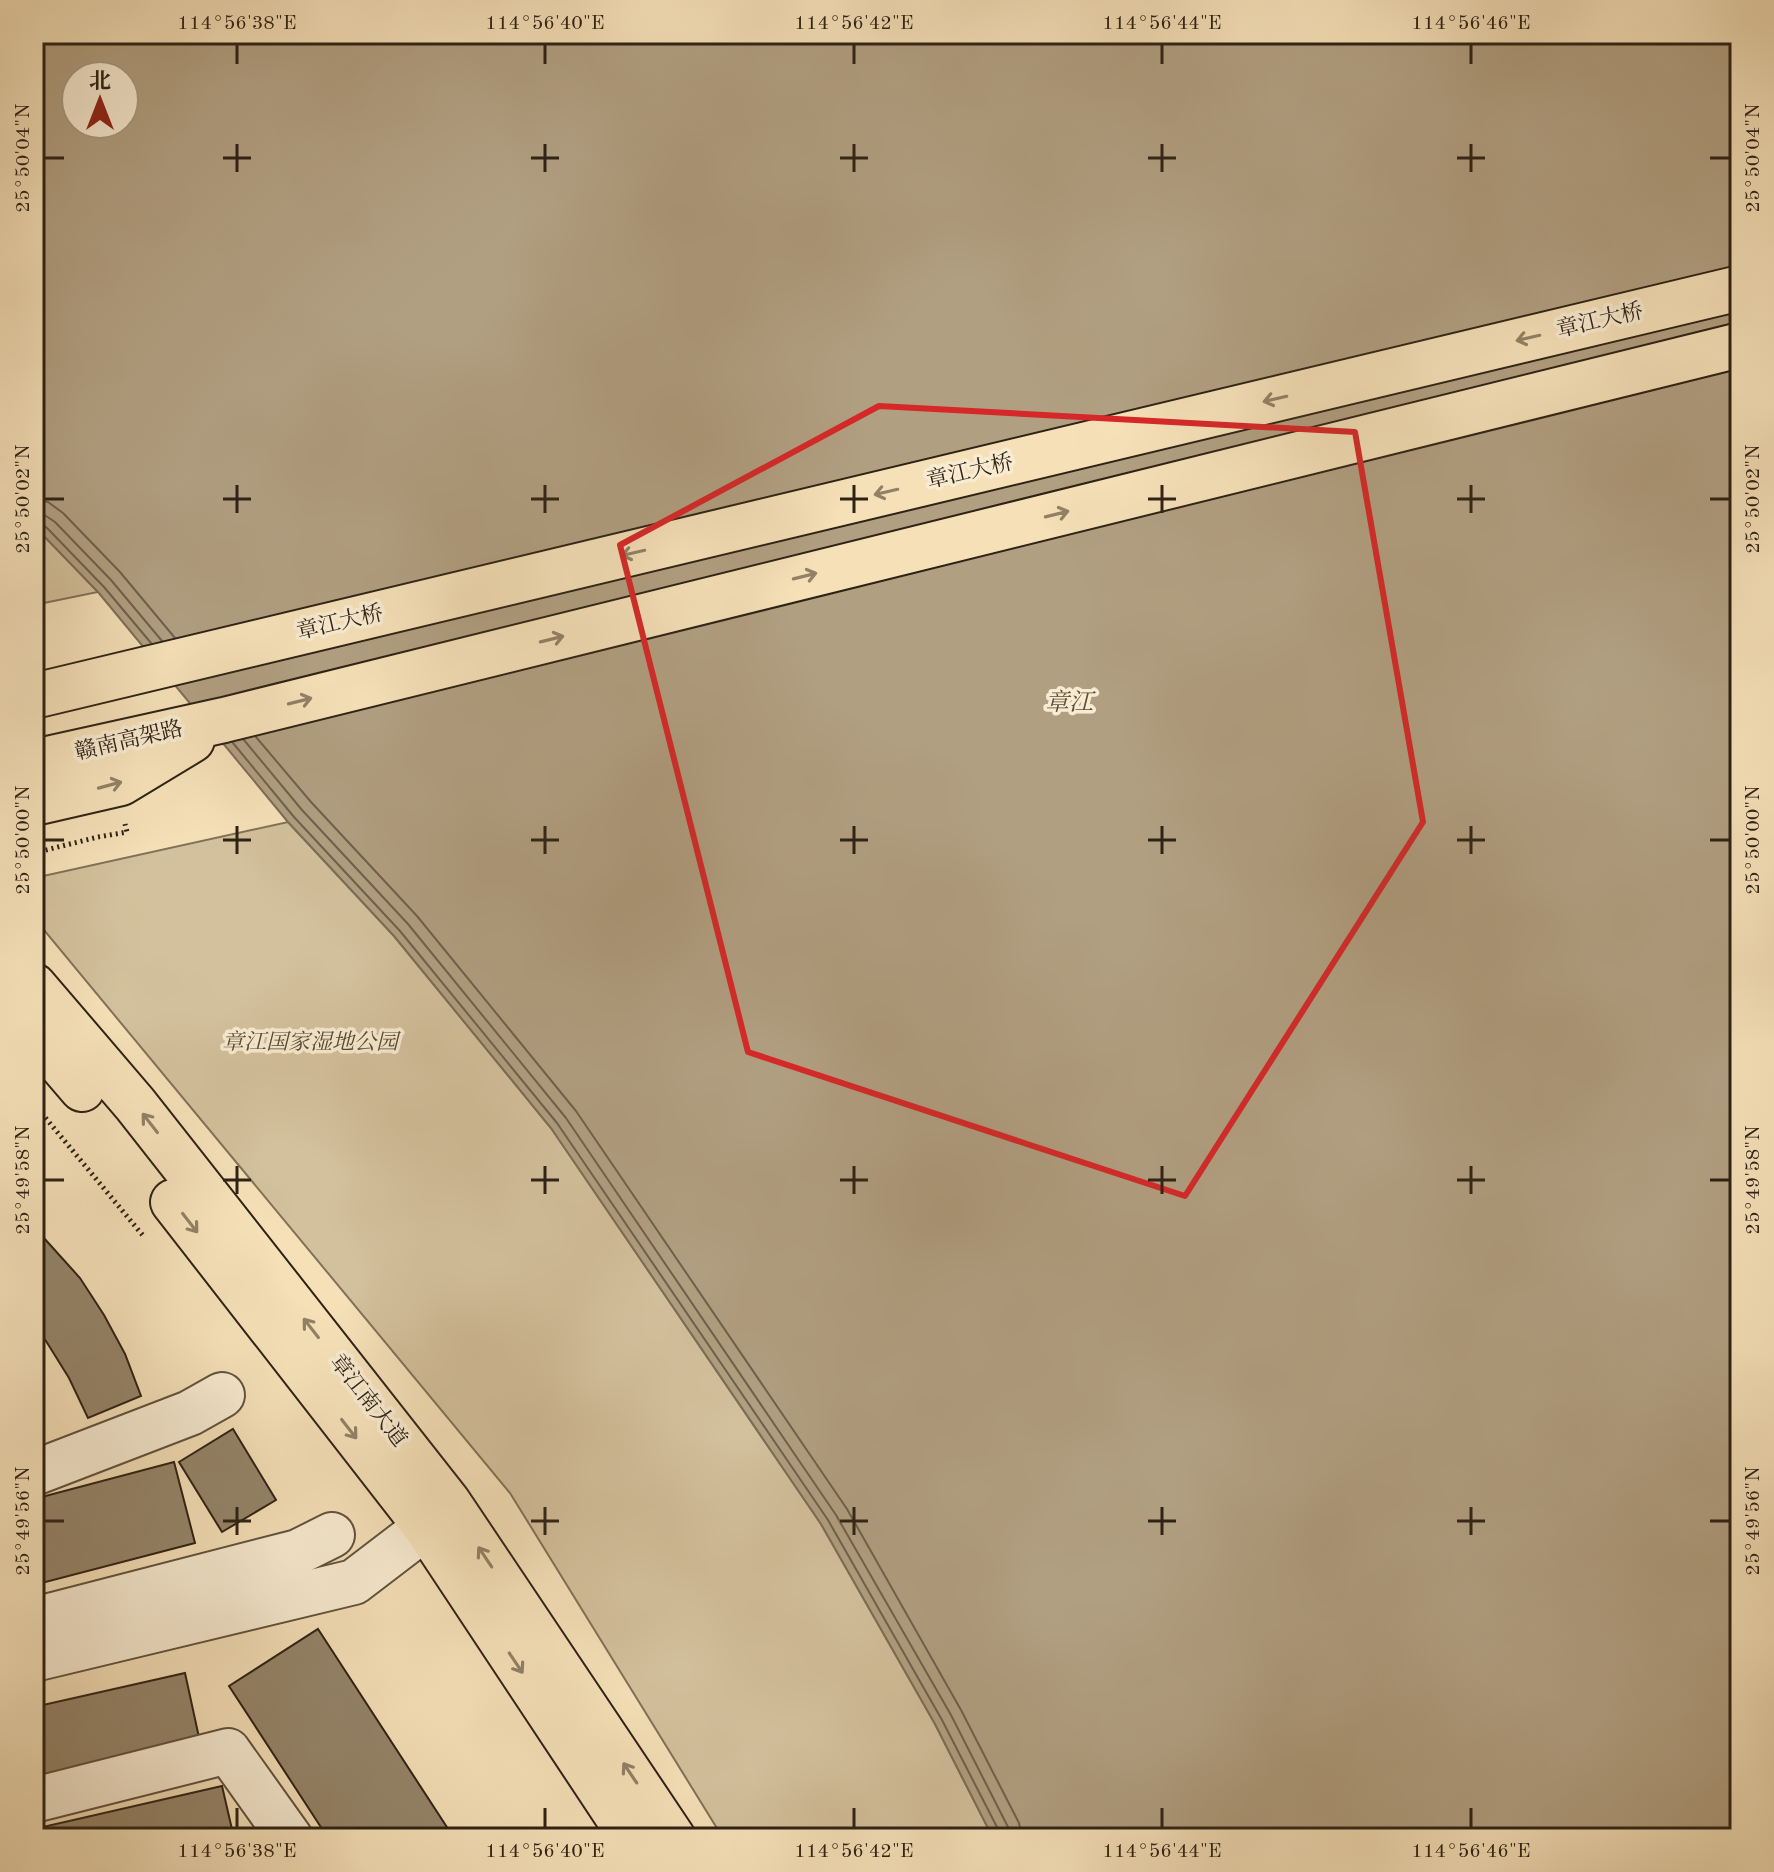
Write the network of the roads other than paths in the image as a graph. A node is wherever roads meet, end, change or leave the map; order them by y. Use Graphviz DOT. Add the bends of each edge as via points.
graph roads {
  1 [pos="1740,288"];
  2 [pos="1740,345"];
  3 [pos="200,656"];
  4 [pos="34,678"];
  5 [pos="34,696"];
  6 [pos="224,720"];
  7 [pos="34,762"];
  8 [pos="34,803"];
  9 [pos="34,986"];
  10 [pos="34,1033"];
  11 [pos="222,1395"];
  12 [pos="34,1473"];
  13 [pos="426,1527"];
  14 [pos="332,1535"];
  15 [pos="34,1620"];
  16 [pos="34,1659"];
  17 [pos="34,1800"];
  18 [pos="290,1838"];
  19 [pos="632,1838"];
  20 [pos="673,1838"];
  1 -- 3 [label="main road, 章江大桥, one-way"];
  6 -- 2 [label="main road, one-way"];
  3 -- 4 [label="main road"];
  3 -- 5 [label="main road"];
  6 -- 7 [label="main road, 赣南高架路"];
  8 -- 6 [label="main road, one-way" via="121,783"];
  20 -- 9 [label="main road, 章江南大道, one-way" via="448,1502 135,1104"];
  10 -- 13 [label="main road, 章江南大道, one-way" via="114,1125"];
  11 -- 12 [label="street" via="190,1413"];
  13 -- 16 [label="street" via="354,1582"];
  13 -- 19 [label="main road, 章江南大道, one-way"];
  14 -- 15 [label="street" via="298,1552"];
  17 -- 18 [label="street" via="228,1751"];
}
